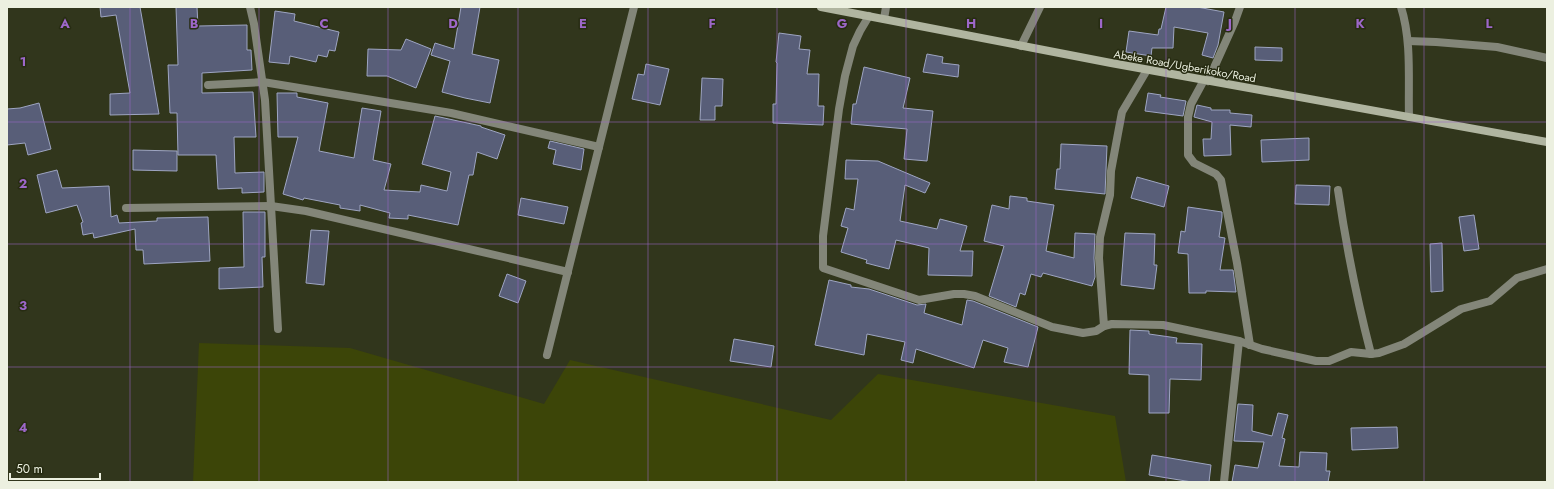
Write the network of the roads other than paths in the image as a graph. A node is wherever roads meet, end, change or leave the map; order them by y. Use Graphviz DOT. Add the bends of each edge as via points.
graph roads {
  1 [pos="250,7"];
  2 [pos="634,7"];
  3 [pos="821,7"];
  4 [pos="886,7"];
  5 [pos="1040,7"];
  6 [pos="1240,7"];
  7 [pos="1401,7"];
  8 [pos="869,16"];
  9 [pos="884,19"];
  10 [pos="1408,42"];
  11 [pos="1021,46"];
  12 [pos="1547,58"];
  13 [pos="1146,70"];
  14 [pos="1206,80"];
  15 [pos="263,82"];
  16 [pos="208,85"];
  17 [pos="1409,117"];
  18 [pos="1547,142"];
  19 [pos="599,147"];
  20 [pos="1338,190"];
  21 [pos="271,206"];
  22 [pos="126,208"];
  23 [pos="1547,269"];
  24 [pos="568,272"];
  25 [pos="1104,326"];
  26 [pos="278,329"];
  27 [pos="1239,342"];
  28 [pos="1250,345"];
  29 [pos="1370,354"];
  30 [pos="547,355"];
  31 [pos="1224,482"];
  1 -- 15 [label="street"];
  2 -- 19 [label="street"];
  3 -- 8 [label="street, Abeke Road/Ugberikoko/Road"];
  4 -- 9 [label="street"];
  5 -- 11 [label="street"];
  6 -- 14 [label="street"];
  7 -- 10 [label="street"];
  8 -- 9 [label="street, Abeke Road/Ugberikoko/Road"];
  8 -- 25 [label="street" via="853,46 845,76 823,236 823,268 917,300 964,294 976,296 1052,326 1083,333 1096,331"];
  9 -- 11 [label="street, Abeke Road/Ugberikoko/Road"];
  10 -- 12 [label="street" via="1497,47"];
  10 -- 17 [label="street"];
  11 -- 13 [label="street, Abeke Road/Ugberikoko/Road"];
  13 -- 14 [label="street, Abeke Road/Ugberikoko/Road"];
  13 -- 25 [label="street" via="1122,112 1110,171 1110,195 1098,258"];
  14 -- 17 [label="street, Abeke Road/Ugberikoko/Road"];
  14 -- 28 [label="street" via="1191,104 1188,117 1188,155 1221,180"];
  15 -- 16 [label="street"];
  15 -- 19 [label="street" via="451,113"];
  15 -- 21 [label="street"];
  17 -- 18 [label="street, Abeke Road/Ugberikoko/Road"];
  19 -- 24 [label="street"];
  20 -- 29 [label="street" via="1359,310"];
  21 -- 22 [label="street"];
  21 -- 24 [label="street" via="306,211"];
  21 -- 26 [label="street"];
  23 -- 29 [label="street" via="1517,278 1490,301 1461,309 1404,344 1379,354"];
  24 -- 30 [label="street"];
  25 -- 27 [label="street" via="1163,325"];
  27 -- 28 [label="street"];
  27 -- 31 [label="street"];
  28 -- 29 [label="street" via="1322,362 1351,352"];
}
